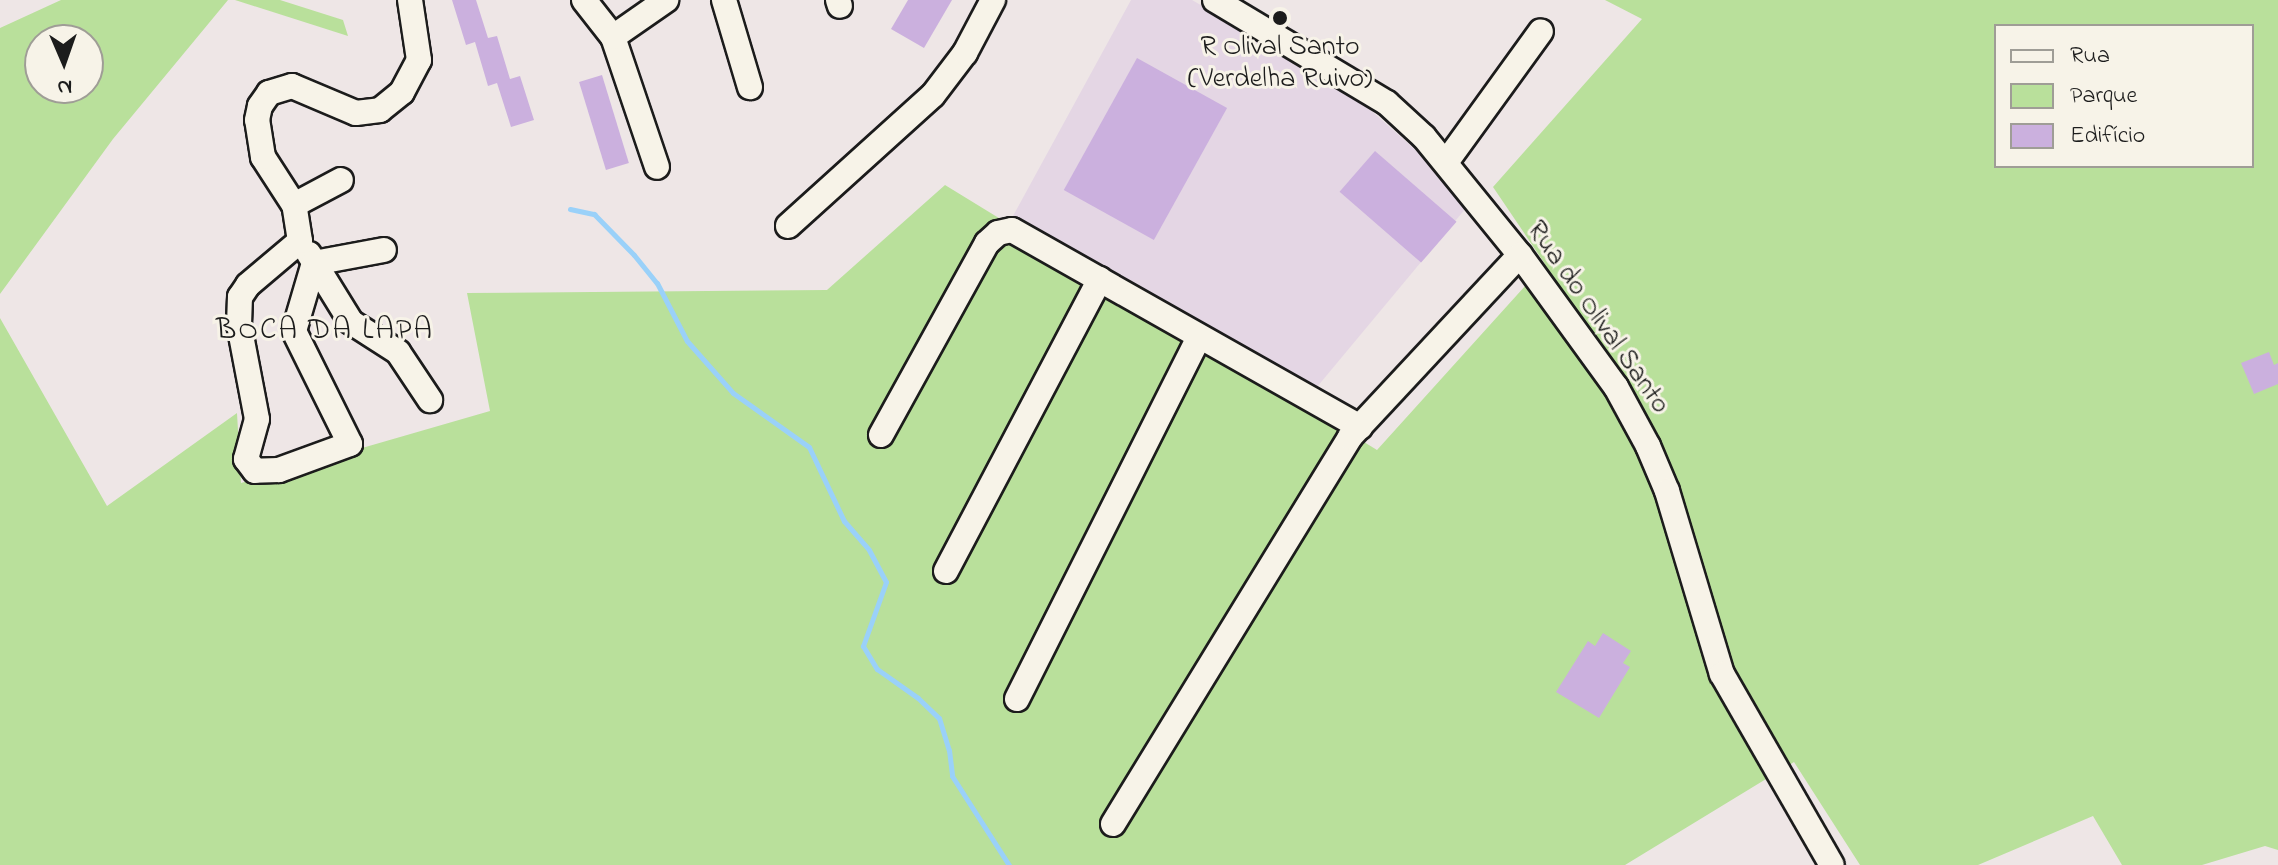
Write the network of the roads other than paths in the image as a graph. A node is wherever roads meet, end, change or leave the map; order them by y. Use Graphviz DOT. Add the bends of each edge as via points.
graph roads {
  1 [pos="410,0"];
  2 [pos="584,0"];
  3 [pos="666,0"];
  4 [pos="724,0"];
  5 [pos="993,0"];
  6 [pos="1215,0"];
  7 [pos="1541,31"];
  8 [pos="613,37"];
  9 [pos="750,87"];
  10 [pos="1447,161"];
  11 [pos="657,167"];
  12 [pos="341,180"];
  13 [pos="294,205"];
  14 [pos="788,226"];
  15 [pos="300,241"];
  16 [pos="384,250"];
  17 [pos="1520,255"];
  18 [pos="314,263"];
  19 [pos="1100,279"];
  20 [pos="1199,337"];
  21 [pos="430,400"];
  22 [pos="1360,427"];
  23 [pos="881,435"];
  24 [pos="946,571"];
  25 [pos="1017,699"];
  26 [pos="1113,824"];
  27 [pos="1832,865"];
  1 -- 13 [label="street" via="419,60 402,92 380,110 356,113 292,86 263,100 257,120 263,157"];
  2 -- 8 [label="street"];
  3 -- 8 [label="street"];
  4 -- 9 [label="street"];
  5 -- 14 [label="street" via="965,53 933,95"];
  6 -- 10 [label="street, Rua do Olival Santo" via="1387,103"];
  7 -- 10 [label="street"];
  8 -- 11 [label="street"];
  10 -- 17 [label="street, Rua do Olival Santo"];
  12 -- 13 [label="street"];
  13 -- 15 [label="street"];
  15 -- 18 [label="street"];
  15 -- 18 [label="street" via="240,297 239,325 257,419 246,459 250,468 264,472 350,444 294,331"];
  16 -- 18 [label="street"];
  17 -- 22 [label="street"];
  17 -- 27 [label="street, Rua do Olival Santo" via="1616,387 1648,446 1667,491 1722,674"];
  18 -- 21 [label="street" via="351,322 398,352"];
  19 -- 20 [label="street"];
  19 -- 23 [label="street" via="1012,230 998,233 987,243"];
  19 -- 24 [label="street"];
  20 -- 22 [label="street"];
  20 -- 25 [label="street"];
  22 -- 26 [label="street"];
}
